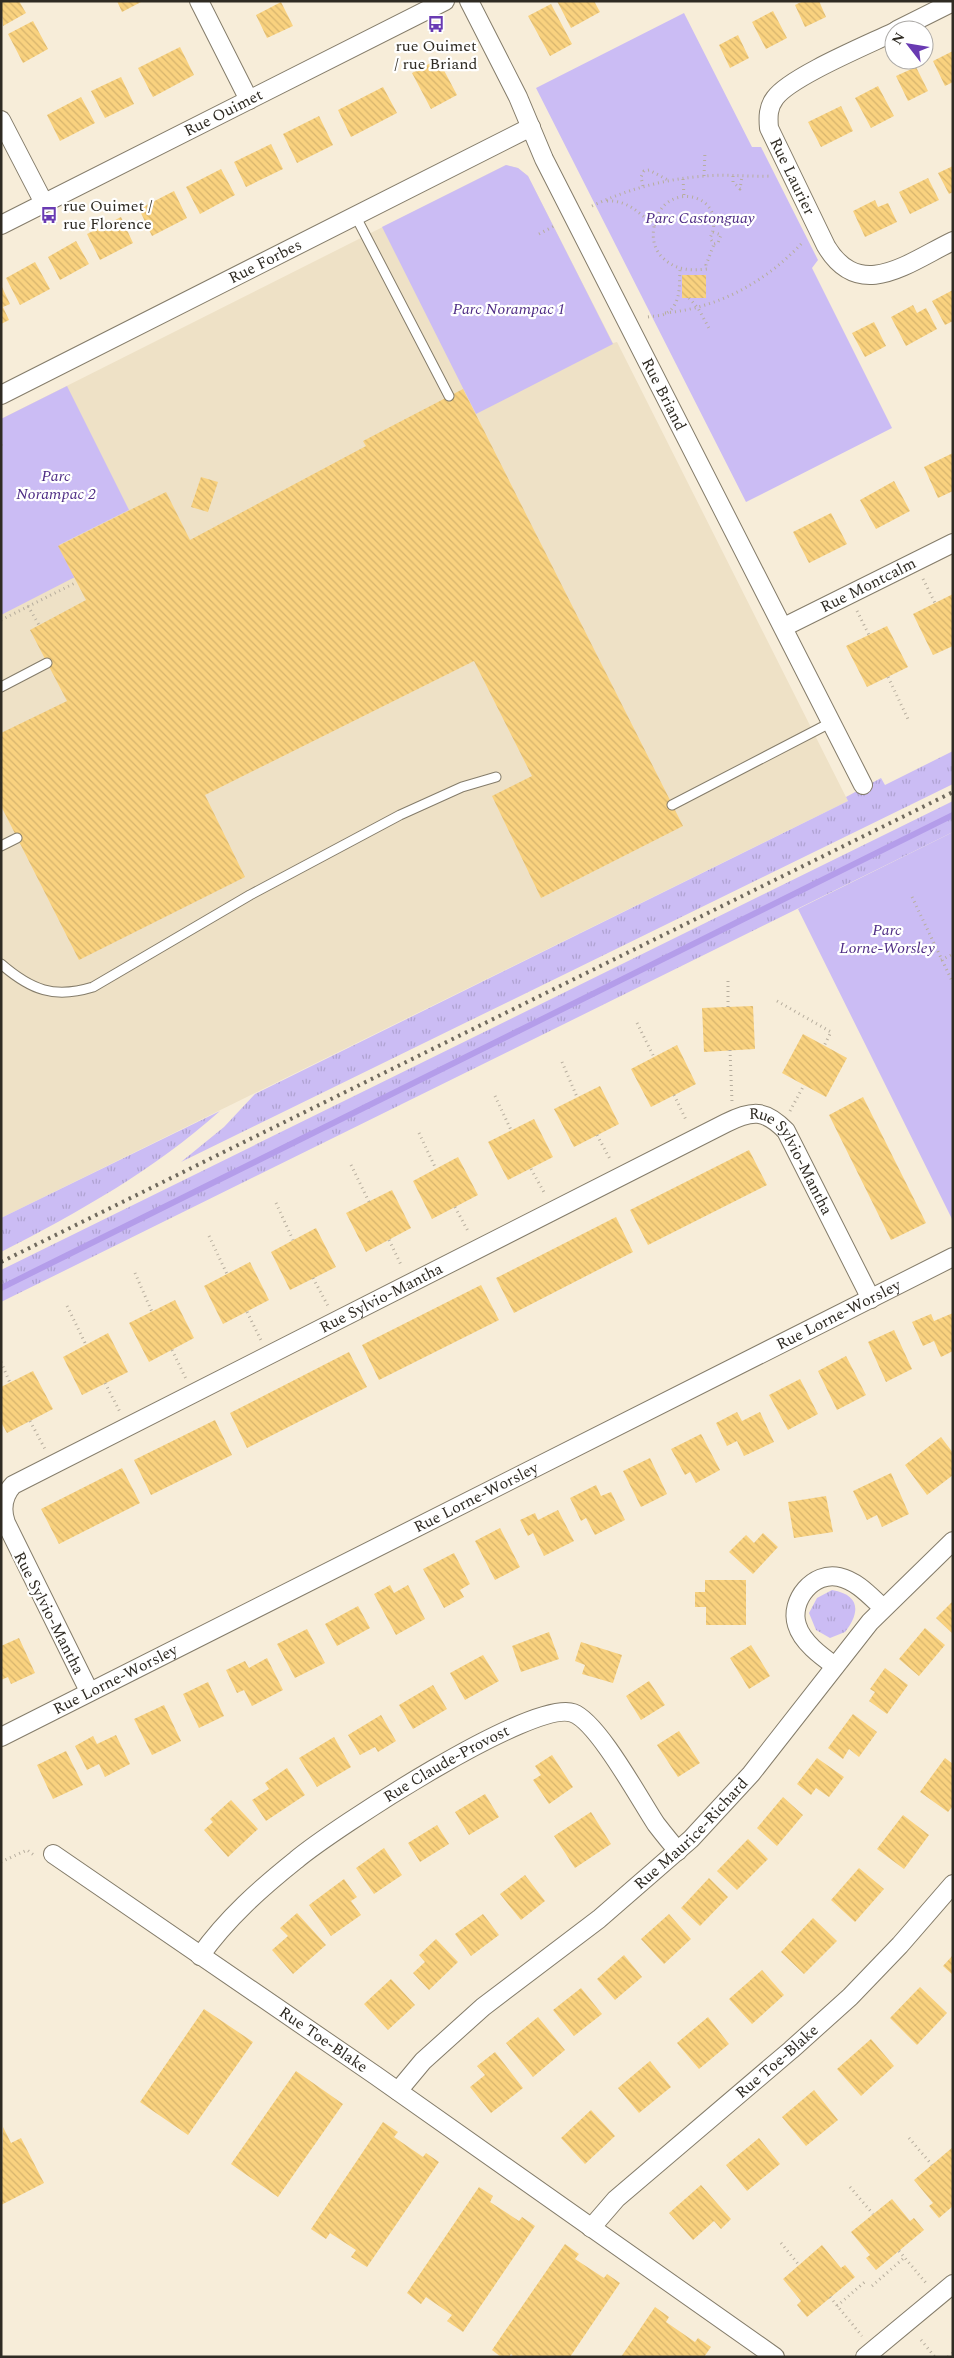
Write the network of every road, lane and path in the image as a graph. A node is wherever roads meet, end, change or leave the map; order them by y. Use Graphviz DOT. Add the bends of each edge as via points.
graph roads {
  1 [pos="199,1"];
  2 [pos="445,1"];
  3 [pos="469,1"];
  4 [pos="953,2"];
  5 [pos="918,20"];
  6 [pos="884,37"];
  7 [pos="249,100"];
  8 [pos="1,120"];
  9 [pos="531,127"];
  10 [pos="704,151"];
  11 [pos="704,176"];
  12 [pos="733,176"];
  13 [pos="742,176"];
  14 [pos="777,176"];
  15 [pos="683,178"];
  16 [pos="669,181"];
  17 [pos="643,186"];
  18 [pos="684,196"];
  19 [pos="603,201"];
  20 [pos="44,203"];
  21 [pos="592,206"];
  22 [pos="356,217"];
  23 [pos="1,225"];
  24 [pos="556,225"];
  25 [pos="656,225"];
  26 [pos="713,232"];
  27 [pos="539,234"];
  28 [pos="807,238"];
  29 [pos="953,241"];
  30 [pos="714,244"];
  31 [pos="680,268"];
  32 [pos="688,298"];
  33 [pos="698,308"];
  34 [pos="665,313"];
  35 [pos="648,317"];
  36 [pos="710,330"];
  37 [pos="1,395"];
  38 [pos="449,396"];
  39 [pos="953,543"];
  40 [pos="921,574"];
  41 [pos="77,582"];
  42 [pos="935,603"];
  43 [pos="28,606"];
  44 [pos="855,607"];
  45 [pos="1,620"];
  46 [pos="39,625"];
  47 [pos="784,627"];
  48 [pos="869,635"];
  49 [pos="48,664"];
  50 [pos="888,677"];
  51 [pos="1,687"];
  52 [pos="908,719"];
  53 [pos="832,722"];
  54 [pos="496,777"];
  55 [pos="863,785"];
  56 [pos="672,805"];
  57 [pos="17,838"];
  58 [pos="1,846"];
  59 [pos="912,897"];
  60 [pos="953,954"];
  61 [pos="941,960"];
  62 [pos="1,964"];
  63 [pos="728,979"];
  64 [pos="953,983"];
  65 [pos="777,1001"];
  66 [pos="728,1007"];
  67 [pos="637,1023"];
  68 [pos="824,1046"];
  69 [pos="730,1050"];
  70 [pos="654,1057"];
  71 [pos="562,1062"];
  72 [pos="804,1085"];
  73 [pos="495,1096"];
  74 [pos="674,1096"];
  75 [pos="577,1097"];
  76 [pos="732,1104"];
  77 [pos="789,1113"];
  78 [pos="689,1125"];
  79 [pos="511,1130"];
  80 [pos="419,1133"];
  81 [pos="597,1135"];
  82 [pos="612,1164"];
  83 [pos="351,1165"];
  84 [pos="531,1168"];
  85 [pos="436,1169"];
  86 [pos="546,1197"];
  87 [pos="369,1202"];
  88 [pos="276,1203"];
  89 [pos="455,1207"];
  90 [pos="470,1235"];
  91 [pos="209,1236"];
  92 [pos="293,1240"];
  93 [pos="389,1240"];
  94 [pos="953,1257"];
  95 [pos="404,1269"];
  96 [pos="135,1273"];
  97 [pos="227,1274"];
  98 [pos="313,1278"];
  99 [pos="871,1299"];
  100 [pos="67,1306"];
  101 [pos="329,1307"];
  102 [pos="152,1312"];
  103 [pos="246,1312"];
  104 [pos="262,1341"];
  105 [pos="86,1345"];
  106 [pos="172,1350"];
  107 [pos="1,1362"];
  108 [pos="186,1379"];
  109 [pos="10,1383"];
  110 [pos="106,1383"];
  111 [pos="120,1412"];
  112 [pos="30,1421"];
  113 [pos="45,1450"];
  114 [pos="953,1541"];
  115 [pos="883,1608"];
  116 [pos="835,1666"];
  117 [pos="89,1691"];
  118 [pos="1,1737"];
  119 [pos="678,1851"];
  120 [pos="46,1856"];
  121 [pos="1,1862"];
  122 [pos="953,1884"];
  123 [pos="200,1956"];
  124 [pos="398,2091"];
  125 [pos="909,2138"];
  126 [pos="932,2165"];
  127 [pos="850,2186"];
  128 [pos="873,2214"];
  129 [pos="590,2228"];
  130 [pos="781,2243"];
  131 [pos="899,2251"];
  132 [pos="904,2257"];
  133 [pos="799,2265"];
  134 [pos="867,2280"];
  135 [pos="926,2283"];
  136 [pos="953,2284"];
  137 [pos="872,2286"];
  138 [pos="830,2298"];
  139 [pos="837,2306"];
  140 [pos="862,2336"];
  141 [pos="921,2340"];
  142 [pos="953,2353"];
  143 [pos="775,2357"];
  144 [pos="865,2357"];
  145 [pos="935,2357"];
  146 [pos="948,2357"];
  1 -- 7 [label="street"];
  2 -- 7 [label="street, Rue Ouimet"];
  3 -- 9 [label="street, Rue Briand"];
  4 -- 5 [label="street, Rue Laurier"];
  6 -- 29 [label="street, Rue Laurier" via="788,86 771,103 770,128 826,246 844,268 860,276 880,275"];
  7 -- 20 [label="street, Rue Ouimet"];
  8 -- 20 [label="street"];
  9 -- 22 [label="street, Rue Forbes"];
  9 -- 47 [label="street, Rue Briand" via="569,208"];
  10 -- 11 [label="path"];
  11 -- 12 [label="path"];
  11 -- 15 [label="path"];
  12 -- 13 [label="path"];
  12 -- 13 [label="path" via="733,182 740,188"];
  13 -- 14 [label="path"];
  15 -- 16 [label="path"];
  15 -- 18 [label="path"];
  16 -- 17 [label="path"];
  16 -- 17 [label="path" via="649,170 641,176"];
  17 -- 19 [label="path"];
  18 -- 25 [label="path" via="667,202"];
  18 -- 26 [label="path" via="694,197 709,206"];
  19 -- 21 [label="path"];
  19 -- 25 [label="path" via="626,204"];
  20 -- 23 [label="street, Rue Ouimet"];
  22 -- 37 [label="street, Rue Forbes"];
  22 -- 38 [label="lane"];
  24 -- 27 [label="path"];
  25 -- 31 [label="path" via="653,235 658,251 669,263"];
  26 -- 30 [label="path" via="710,238"];
  26 -- 30 [label="path" via="721,236"];
  28 -- 33 [label="path" via="760,279 730,296"];
  30 -- 31 [label="path" via="707,269 693,271"];
  31 -- 34 [label="path" via="679,294 674,306"];
  32 -- 33 [label="path"];
  33 -- 34 [label="path"];
  33 -- 36 [label="path"];
  34 -- 35 [label="path"];
  39 -- 47 [label="street, Rue Montcalm"];
  40 -- 42 [label="path"];
  41 -- 43 [label="path"];
  43 -- 45 [label="path"];
  43 -- 46 [label="path"];
  44 -- 48 [label="path"];
  47 -- 53 [label="street, Rue Briand"];
  49 -- 51 [label="lane"];
  50 -- 52 [label="path"];
  53 -- 55 [label="street, Rue Briand"];
  53 -- 56 [label="lane"];
  54 -- 62 [label="lane" via="453,791 400,815 250,895 93,987 65,994 48,992 31,986"];
  57 -- 58 [label="lane"];
  59 -- 61 [label="path"];
  60 -- 61 [label="path"];
  61 -- 64 [label="path"];
  63 -- 66 [label="path"];
  65 -- 68 [label="path" via="831,1032"];
  67 -- 70 [label="path"];
  69 -- 76 [label="path"];
  71 -- 75 [label="path"];
  72 -- 77 [label="path"];
  73 -- 79 [label="path"];
  74 -- 78 [label="path"];
  80 -- 85 [label="path"];
  81 -- 82 [label="path"];
  83 -- 87 [label="path"];
  84 -- 86 [label="path"];
  88 -- 92 [label="path"];
  89 -- 90 [label="path"];
  91 -- 97 [label="path"];
  93 -- 95 [label="path"];
  94 -- 99 [label="street, Rue Lorne-Worsley"];
  96 -- 102 [label="path"];
  98 -- 101 [label="path"];
  99 -- 117 [label="street, Rue Lorne-Worsley"];
  99 -- 117 [label="street, Rue Sylvio-Mantha" via="786,1131 773,1118 760,1113 750,1113 726,1122 13,1484 4,1498 7,1528"];
  100 -- 105 [label="path"];
  103 -- 104 [label="path"];
  106 -- 108 [label="path"];
  107 -- 109 [label="path"];
  110 -- 111 [label="path"];
  112 -- 113 [label="path"];
  114 -- 115 [label="street, Rue Maurice-Richard"];
  115 -- 116 [label="street, Rue Maurice-Richard"];
  115 -- 116 [label="street" via="853,1582 838,1576 821,1578 801,1595 795,1611 797,1626 804,1638"];
  116 -- 119 [label="street, Rue Maurice-Richard" via="751,1774"];
  117 -- 118 [label="street, Rue Lorne-Worsley"];
  119 -- 123 [label="street, Rue Claude-Provost" via="587,1721 573,1712 556,1712 525,1722 460,1756 329,1835 237,1911"];
  119 -- 124 [label="street, Rue Maurice-Richard" via="599,1919 483,2007 423,2060"];
  120 -- 121 [label="path" via="27,1850"];
  120 -- 123 [label="street, Rue Toe-Blake"];
  122 -- 129 [label="street, Rue Toe-Blake" via="900,1946 850,1997 616,2199"];
  123 -- 124 [label="street, Rue Toe-Blake"];
  124 -- 129 [label="street, Rue Toe-Blake"];
  125 -- 126 [label="path"];
  127 -- 128 [label="path"];
  129 -- 143 [label="street, Rue Toe-Blake"];
  130 -- 133 [label="path"];
  131 -- 132 [label="path"];
  132 -- 135 [label="path"];
  132 -- 137 [label="path"];
  134 -- 139 [label="path"];
  136 -- 144 [label="street"];
  138 -- 139 [label="path"];
  139 -- 140 [label="path"];
  141 -- 145 [label="path"];
  142 -- 146 [label="path"];
}
